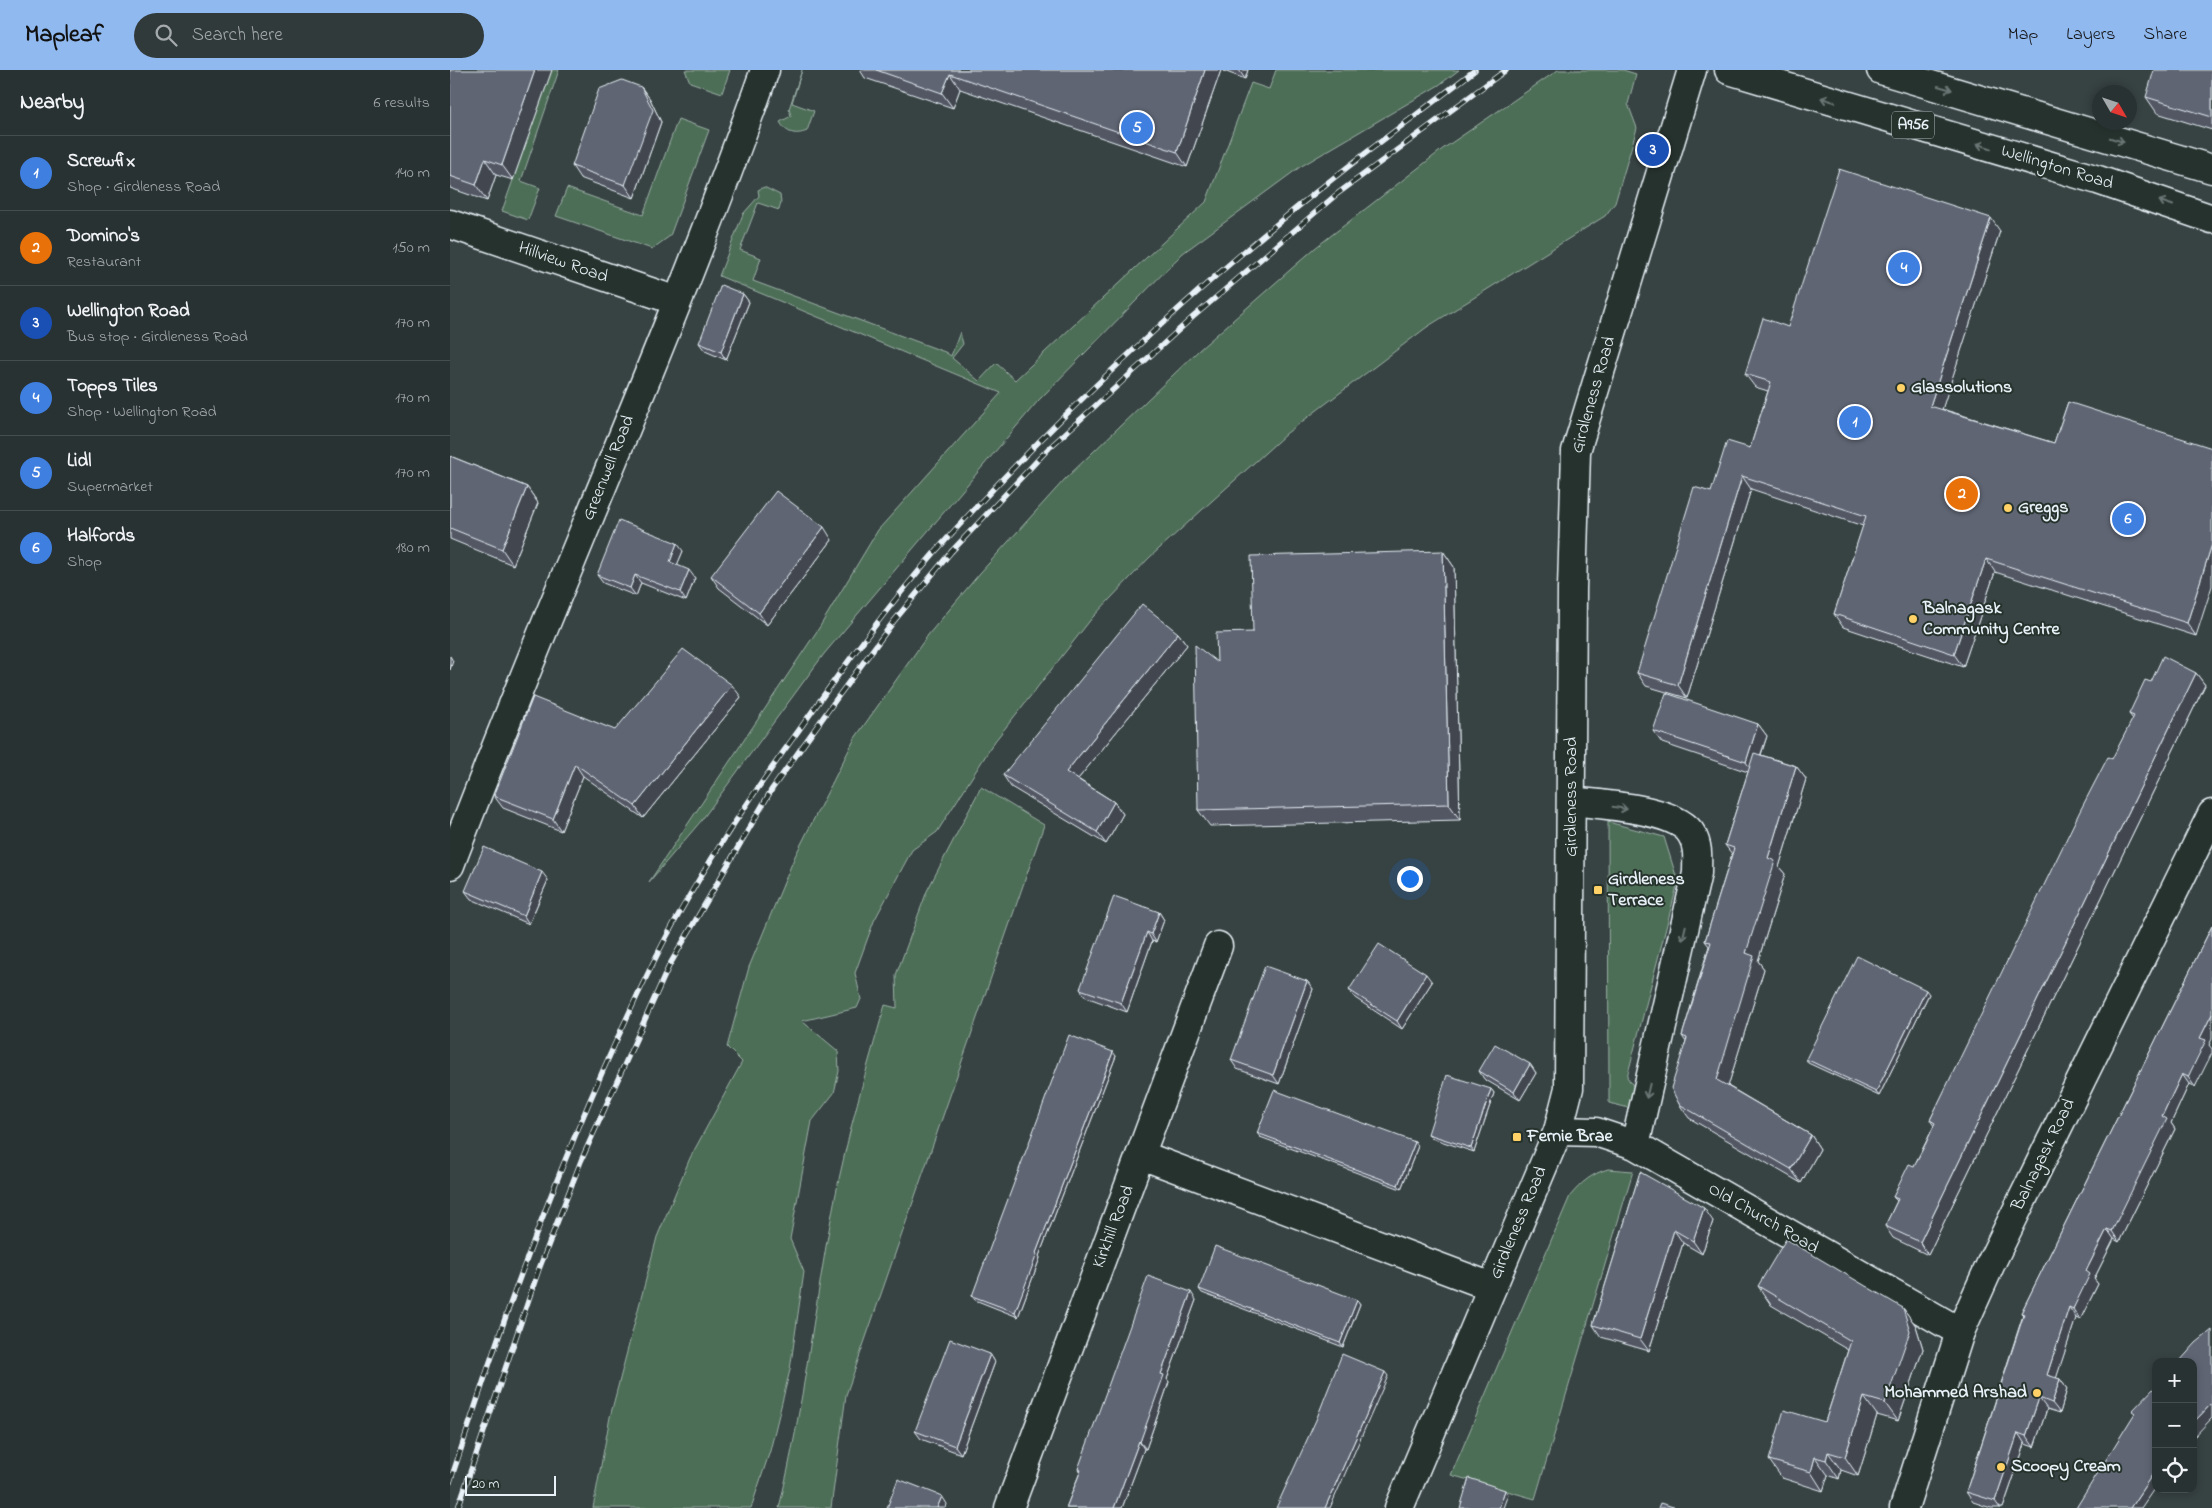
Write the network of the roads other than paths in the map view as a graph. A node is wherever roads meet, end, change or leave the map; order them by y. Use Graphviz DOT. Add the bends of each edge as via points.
graph roads {
  1 [pos="765,70"];
  2 [pos="1692,70"];
  3 [pos="1729,70"];
  4 [pos="1881,70"];
  5 [pos="2212,169"];
  6 [pos="2212,219"];
  7 [pos="450,224"];
  8 [pos="677,301"];
  9 [pos="1572,800"];
  10 [pos="2212,814"];
  11 [pos="450,864"];
  12 [pos="1218,946"];
  13 [pos="1558,1131"];
  14 [pos="1636,1145"];
  15 [pos="1141,1155"];
  16 [pos="1492,1287"];
  17 [pos="1960,1332"];
  18 [pos="1009,1508"];
  19 [pos="1398,1508"];
  20 [pos="1904,1508"];
  1 -- 8 [label="street, Greenwell Road"];
  2 -- 9 [label="street, Girdleness Road" via="1576,451"];
  6 -- 3 [label="street, Wellington Road / A956, one-way" via="2098,180"];
  4 -- 5 [label="street, A956, one-way"];
  7 -- 8 [label="street, Hillview Road"];
  8 -- 11 [label="street, Greenwell Road" via="506,718"];
  9 -- 13 [label="street, Girdleness Road" via="1569,1088"];
  9 -- 14 [label="street, one-way" via="1663,815 1683,824 1697,847 1697,873"];
  10 -- 17 [label="street, Balnagask Road"];
  12 -- 15 [label="street, Kirkhill Road"];
  13 -- 14 [label="street, Old Church Road" via="1596,1132"];
  13 -- 16 [label="street, Girdleness Road"];
  14 -- 17 [label="street, Old Church Road"];
  15 -- 16 [label="street"];
  15 -- 18 [label="street, Kirkhill Road"];
  16 -- 19 [label="street, Girdleness Road"];
  17 -- 20 [label="street, Balnagask Road"];
}
